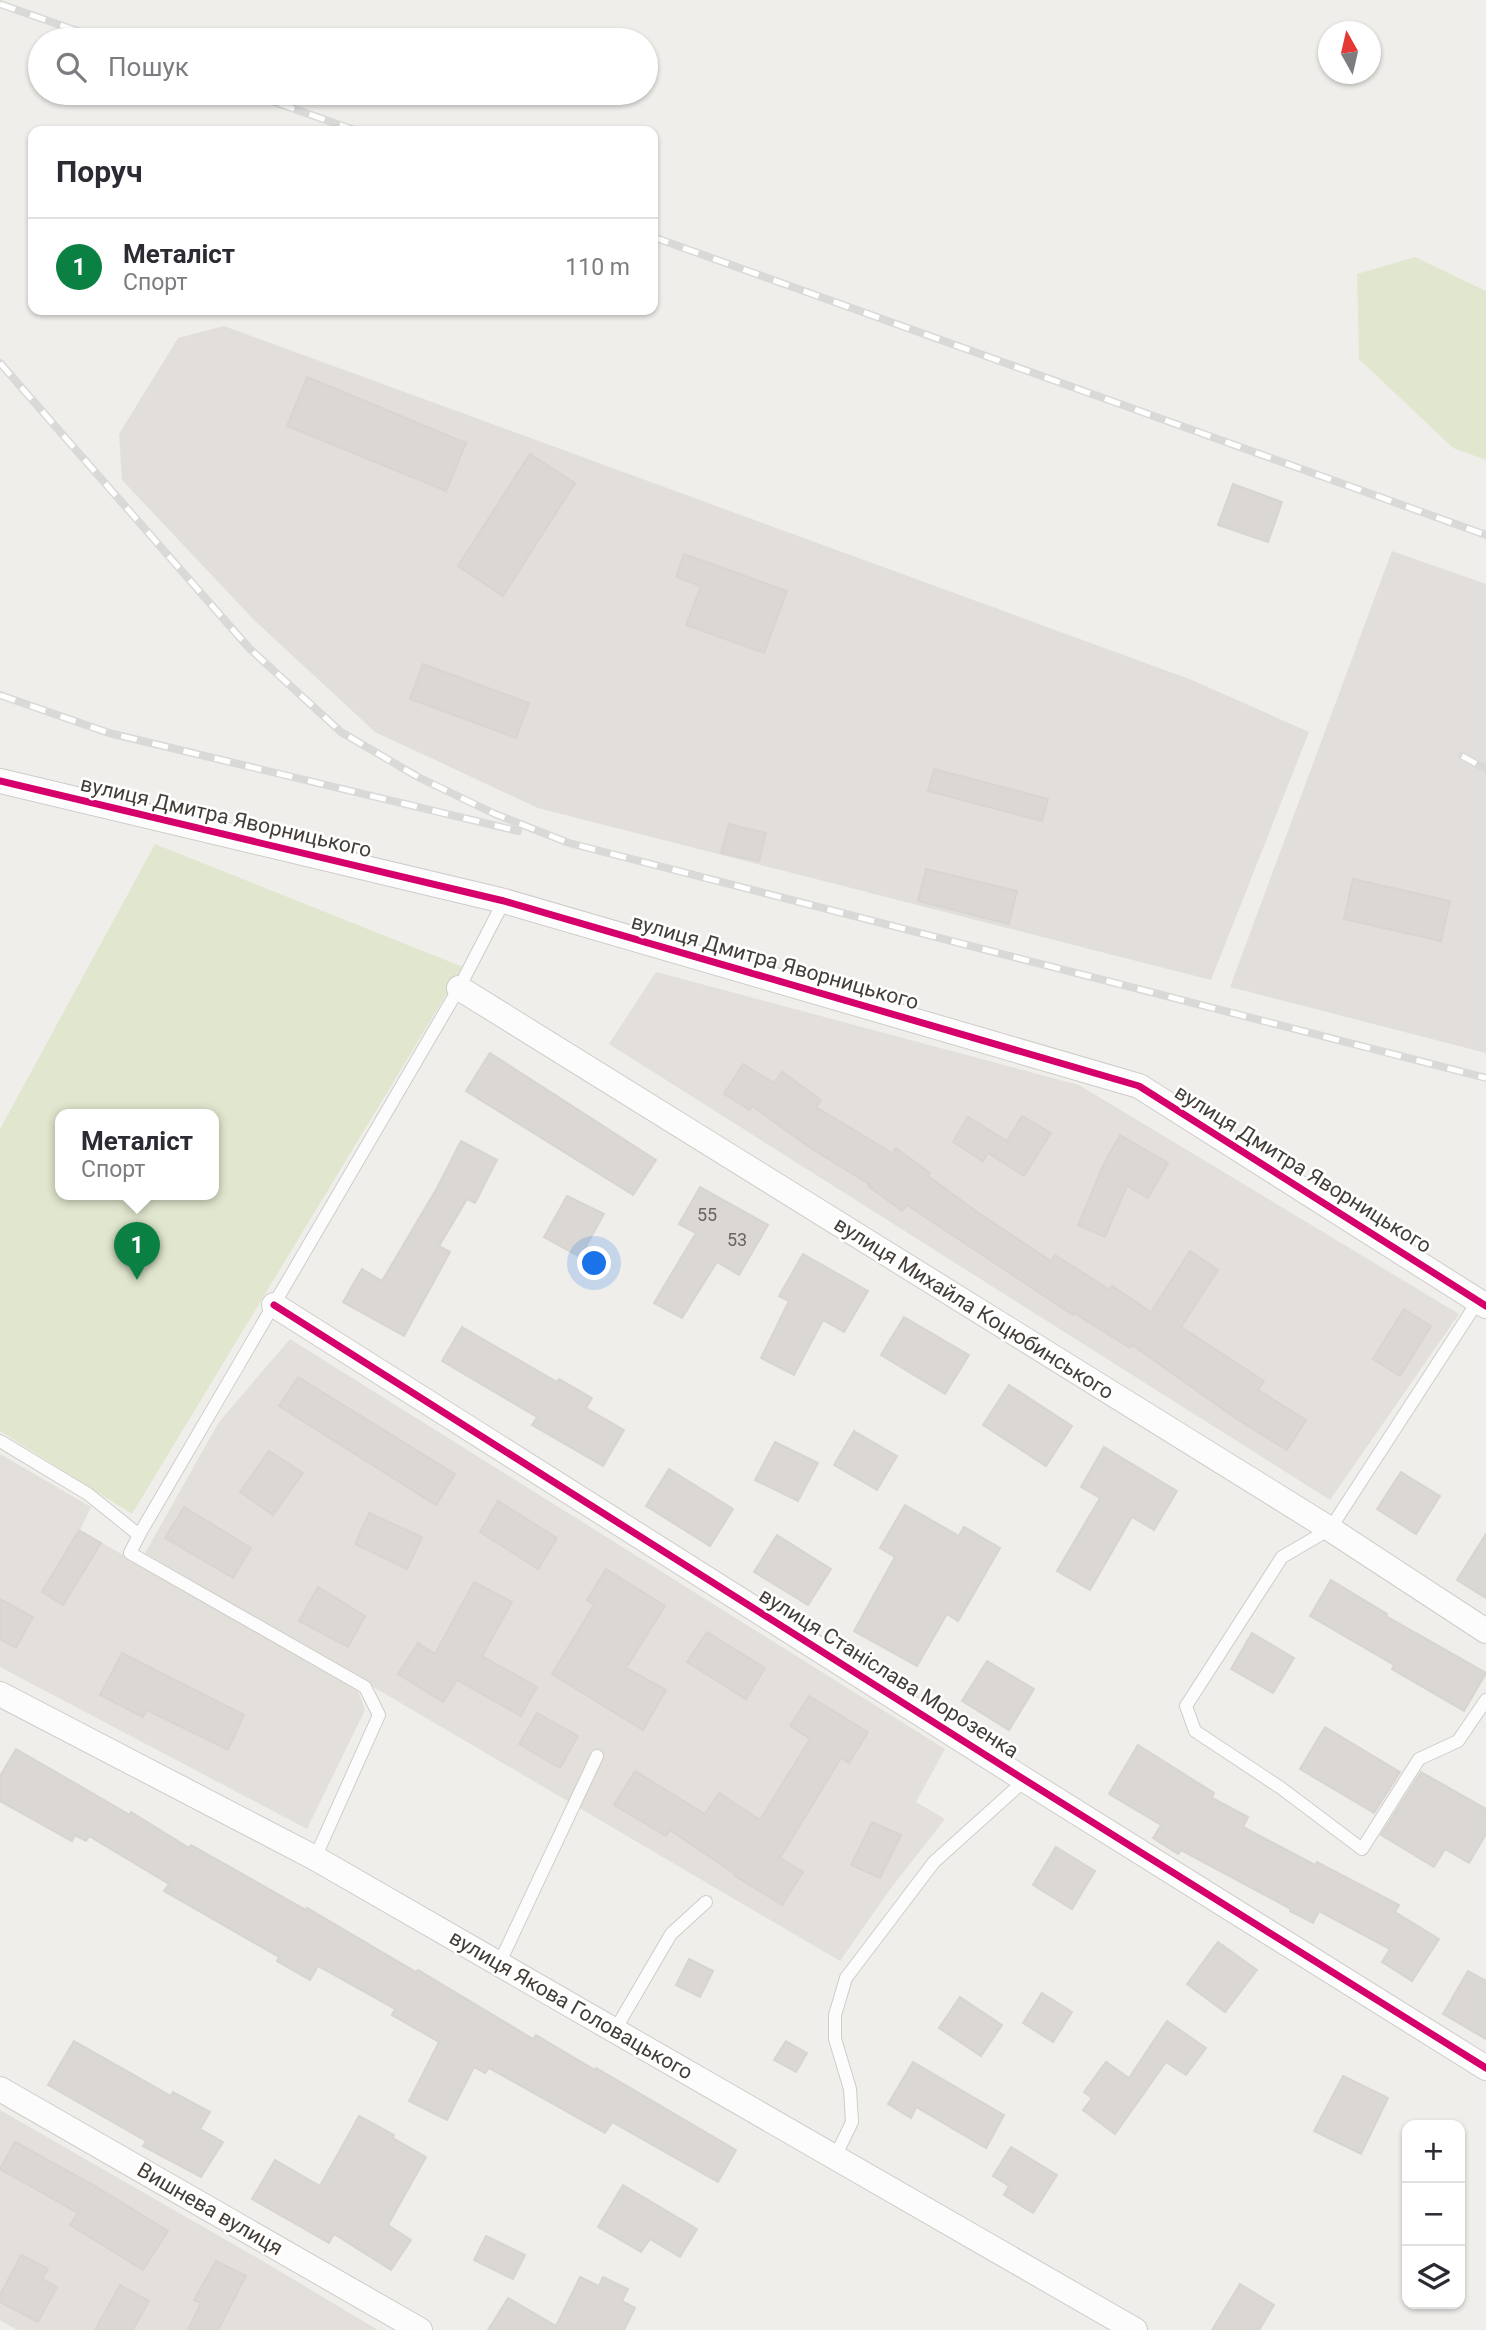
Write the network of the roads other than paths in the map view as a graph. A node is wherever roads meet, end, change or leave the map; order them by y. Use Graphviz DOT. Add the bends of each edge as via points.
graph roads {
  1 [pos="0,782"];
  2 [pos="504,901"];
  3 [pos="459,988"];
  4 [pos="1482,1303"];
  5 [pos="274,1305"];
  6 [pos="0,1441"];
  7 [pos="1330,1529"];
  8 [pos="139,1535"];
  9 [pos="1486,1631"];
  10 [pos="0,1694"];
  11 [pos="1486,1700"];
  12 [pos="597,1756"];
  13 [pos="1025,1780"];
  14 [pos="315,1858"];
  15 [pos="706,1902"];
  16 [pos="499,1964"];
  17 [pos="615,2030"];
  18 [pos="1486,2068"];
  19 [pos="0,2089"];
  20 [pos="835,2157"];
  21 [pos="420,2330"];
  22 [pos="1135,2330"];
  1 -- 2 [label="street, вулиця Дмитра Яворницького"];
  2 -- 3 [label="lane"];
  2 -- 4 [label="street, вулиця Дмитра Яворницького" via="1139,1086"];
  3 -- 5 [label="lane"];
  3 -- 7 [label="street, вулиця Михайла Коцюбинського"];
  4 -- 7 [label="lane"];
  5 -- 8 [label="lane"];
  5 -- 13 [label="street, вулиця Станіслава Морозенка"];
  6 -- 8 [label="lane" via="88,1494"];
  7 -- 9 [label="street, вулиця Михайла Коцюбинського"];
  7 -- 11 [label="lane" via="1282,1557 1186,1706 1195,1731 1282,1788 1362,1849 1419,1759 1458,1741"];
  8 -- 14 [label="lane" via="130,1553 365,1687 380,1715"];
  10 -- 14 [label="street, вулиця Якова Головацького"];
  12 -- 16 [label="lane"];
  13 -- 18 [label="street, вулиця Станіслава Морозенка"];
  13 -- 20 [label="lane" via="933,1862 846,1978 835,2015 835,2039 850,2089 852,2122"];
  14 -- 16 [label="street, вулиця Якова Головацького"];
  15 -- 17 [label="lane" via="671,1934"];
  16 -- 17 [label="street, вулиця Якова Головацького"];
  17 -- 20 [label="street, вулиця Якова Головацького"];
  19 -- 21 [label="street, Вишнева вулиця"];
  20 -- 22 [label="street, вулиця Якова Головацького"];
}
